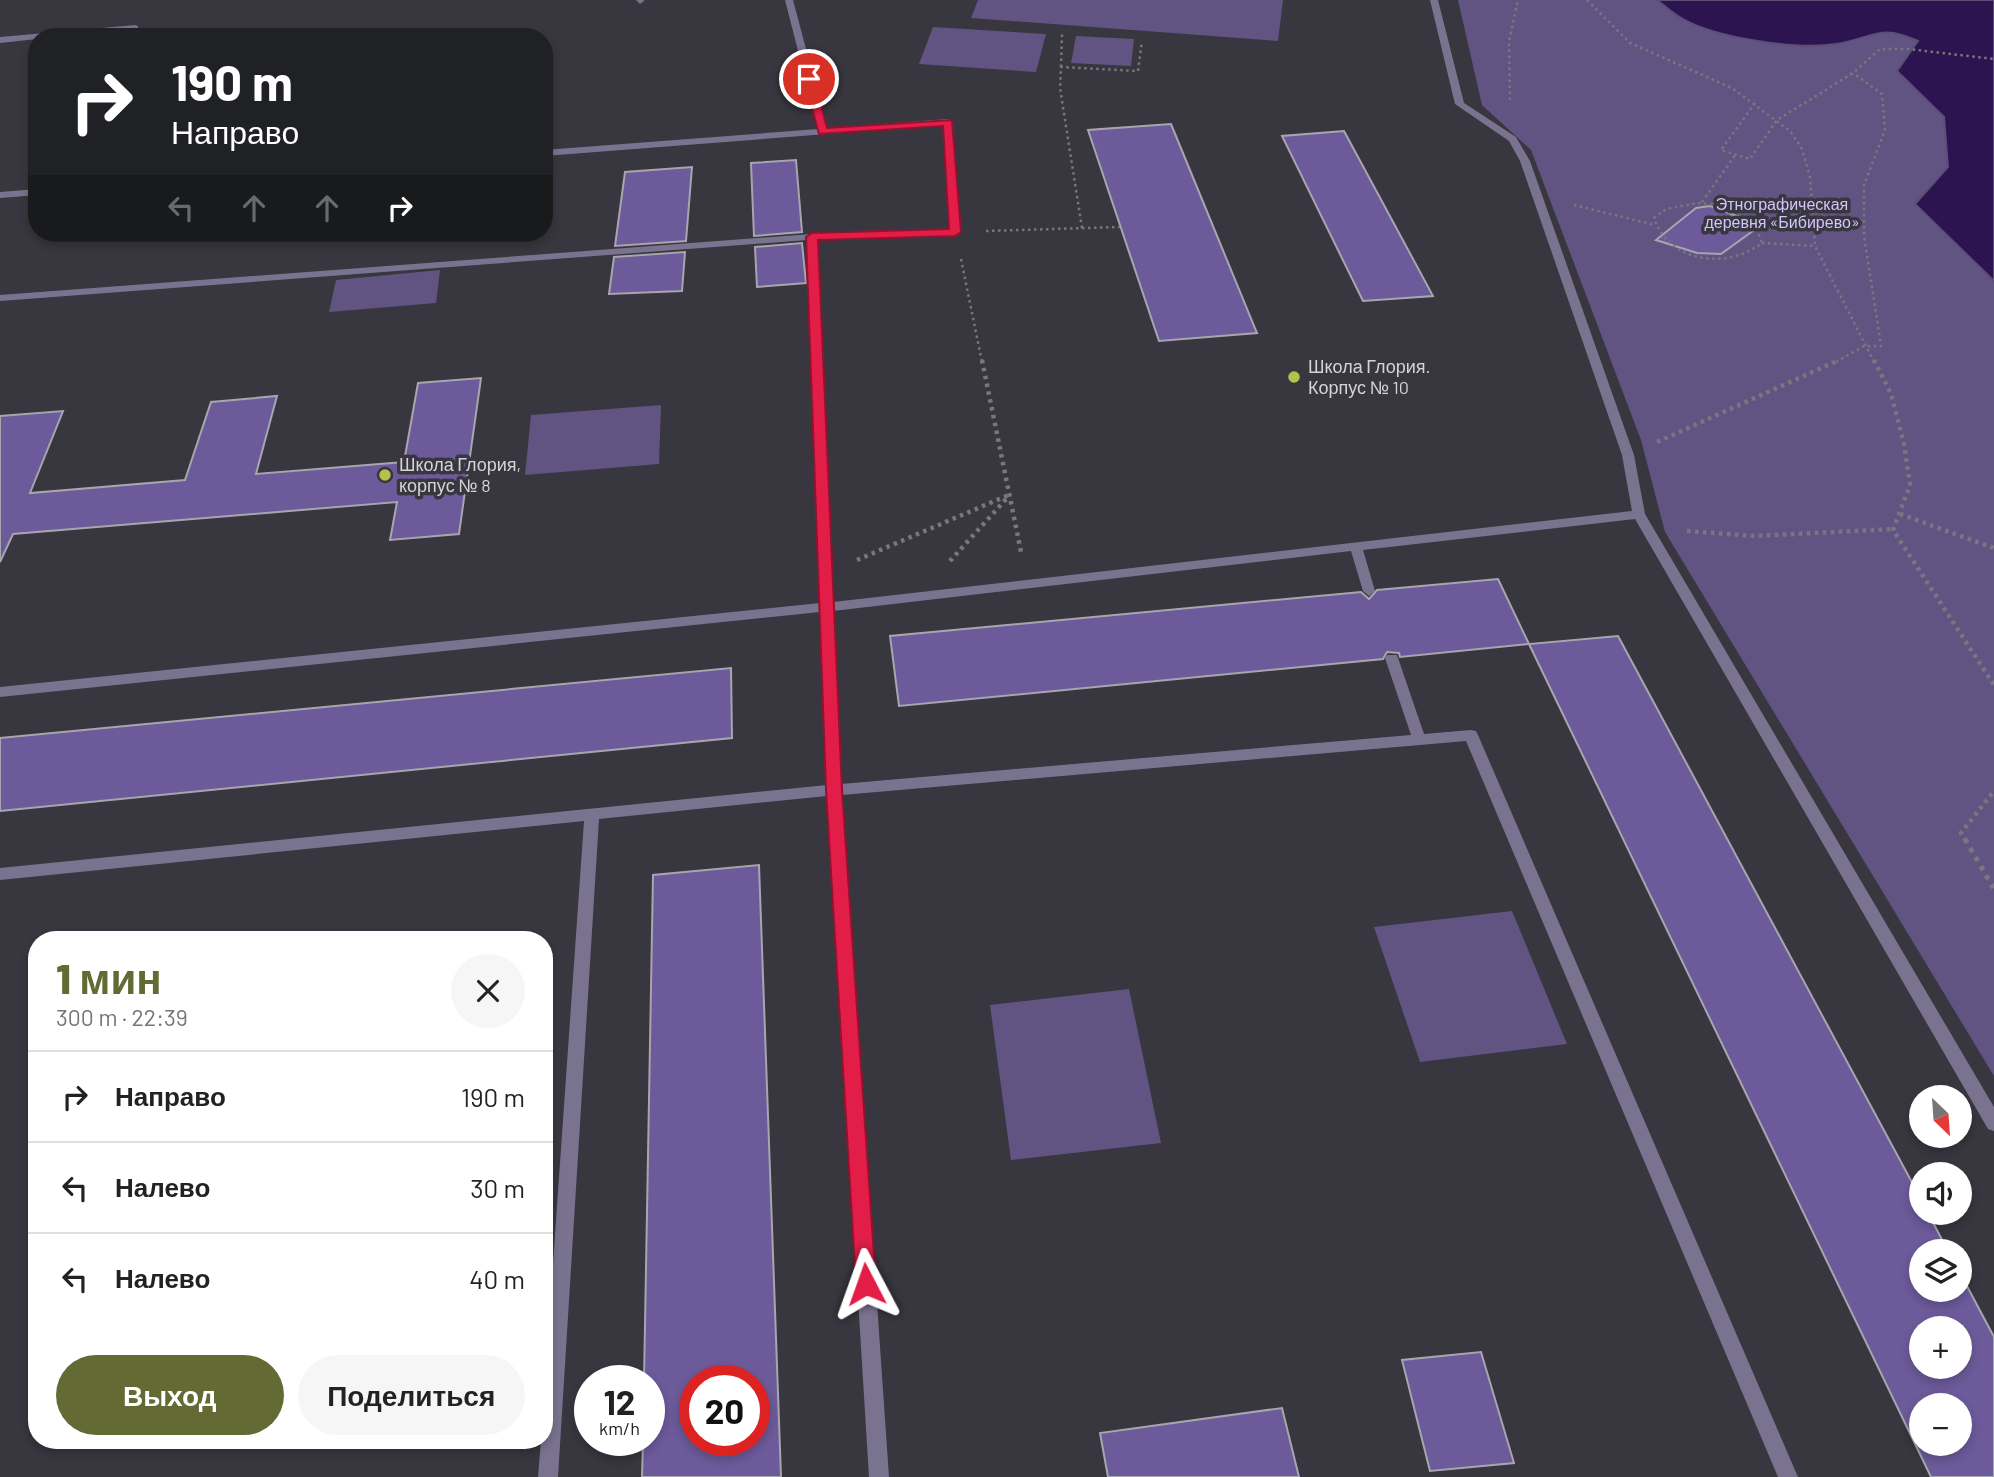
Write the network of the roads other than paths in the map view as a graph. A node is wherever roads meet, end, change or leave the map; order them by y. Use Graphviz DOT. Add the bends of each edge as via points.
graph roads {
  1 [pos="789,0"];
  2 [pos="1434,0"];
  3 [pos="28,38"];
  4 [pos="0,40"];
  5 [pos="823,132"];
  6 [pos="553,152"];
  7 [pos="28,193"];
  8 [pos="0,195"];
  9 [pos="812,237"];
  10 [pos="0,298"];
  11 [pos="1639,514"];
  12 [pos="1356,546"];
  13 [pos="1370,591"];
  14 [pos="827,607"];
  15 [pos="1392,658"];
  16 [pos="0,692"];
  17 [pos="1419,739"];
  18 [pos="834,790"];
  19 [pos="592,814"];
  20 [pos="0,874"];
  21 [pos="1994,1123"];
  22 [pos="553,1402"];
  23 [pos="550,1449"];
  24 [pos="548,1477"];
  25 [pos="878,1477"];
  26 [pos="1788,1477"];
  1 -- 5 [label="lane"];
  2 -- 11 [label="lane" via="1460,104 1513,139 1529,173 1628,455"];
  3 -- 4 [label="lane"];
  5 -- 6 [label="lane"];
  5 -- 9 [label="lane" via="948,122 955,232"];
  7 -- 8 [label="lane"];
  9 -- 10 [label="lane"];
  9 -- 14 [label="lane"];
  11 -- 12 [label="lane"];
  11 -- 21 [label="lane"];
  12 -- 13 [label="lane"];
  12 -- 14 [label="lane"];
  14 -- 16 [label="lane"];
  14 -- 18 [label="lane"];
  15 -- 17 [label="lane"];
  17 -- 18 [label="lane"];
  17 -- 26 [label="lane" via="1471,735"];
  18 -- 19 [label="lane"];
  18 -- 25 [label="lane"];
  19 -- 20 [label="lane"];
  19 -- 22 [label="lane"];
  23 -- 24 [label="lane"];
}
